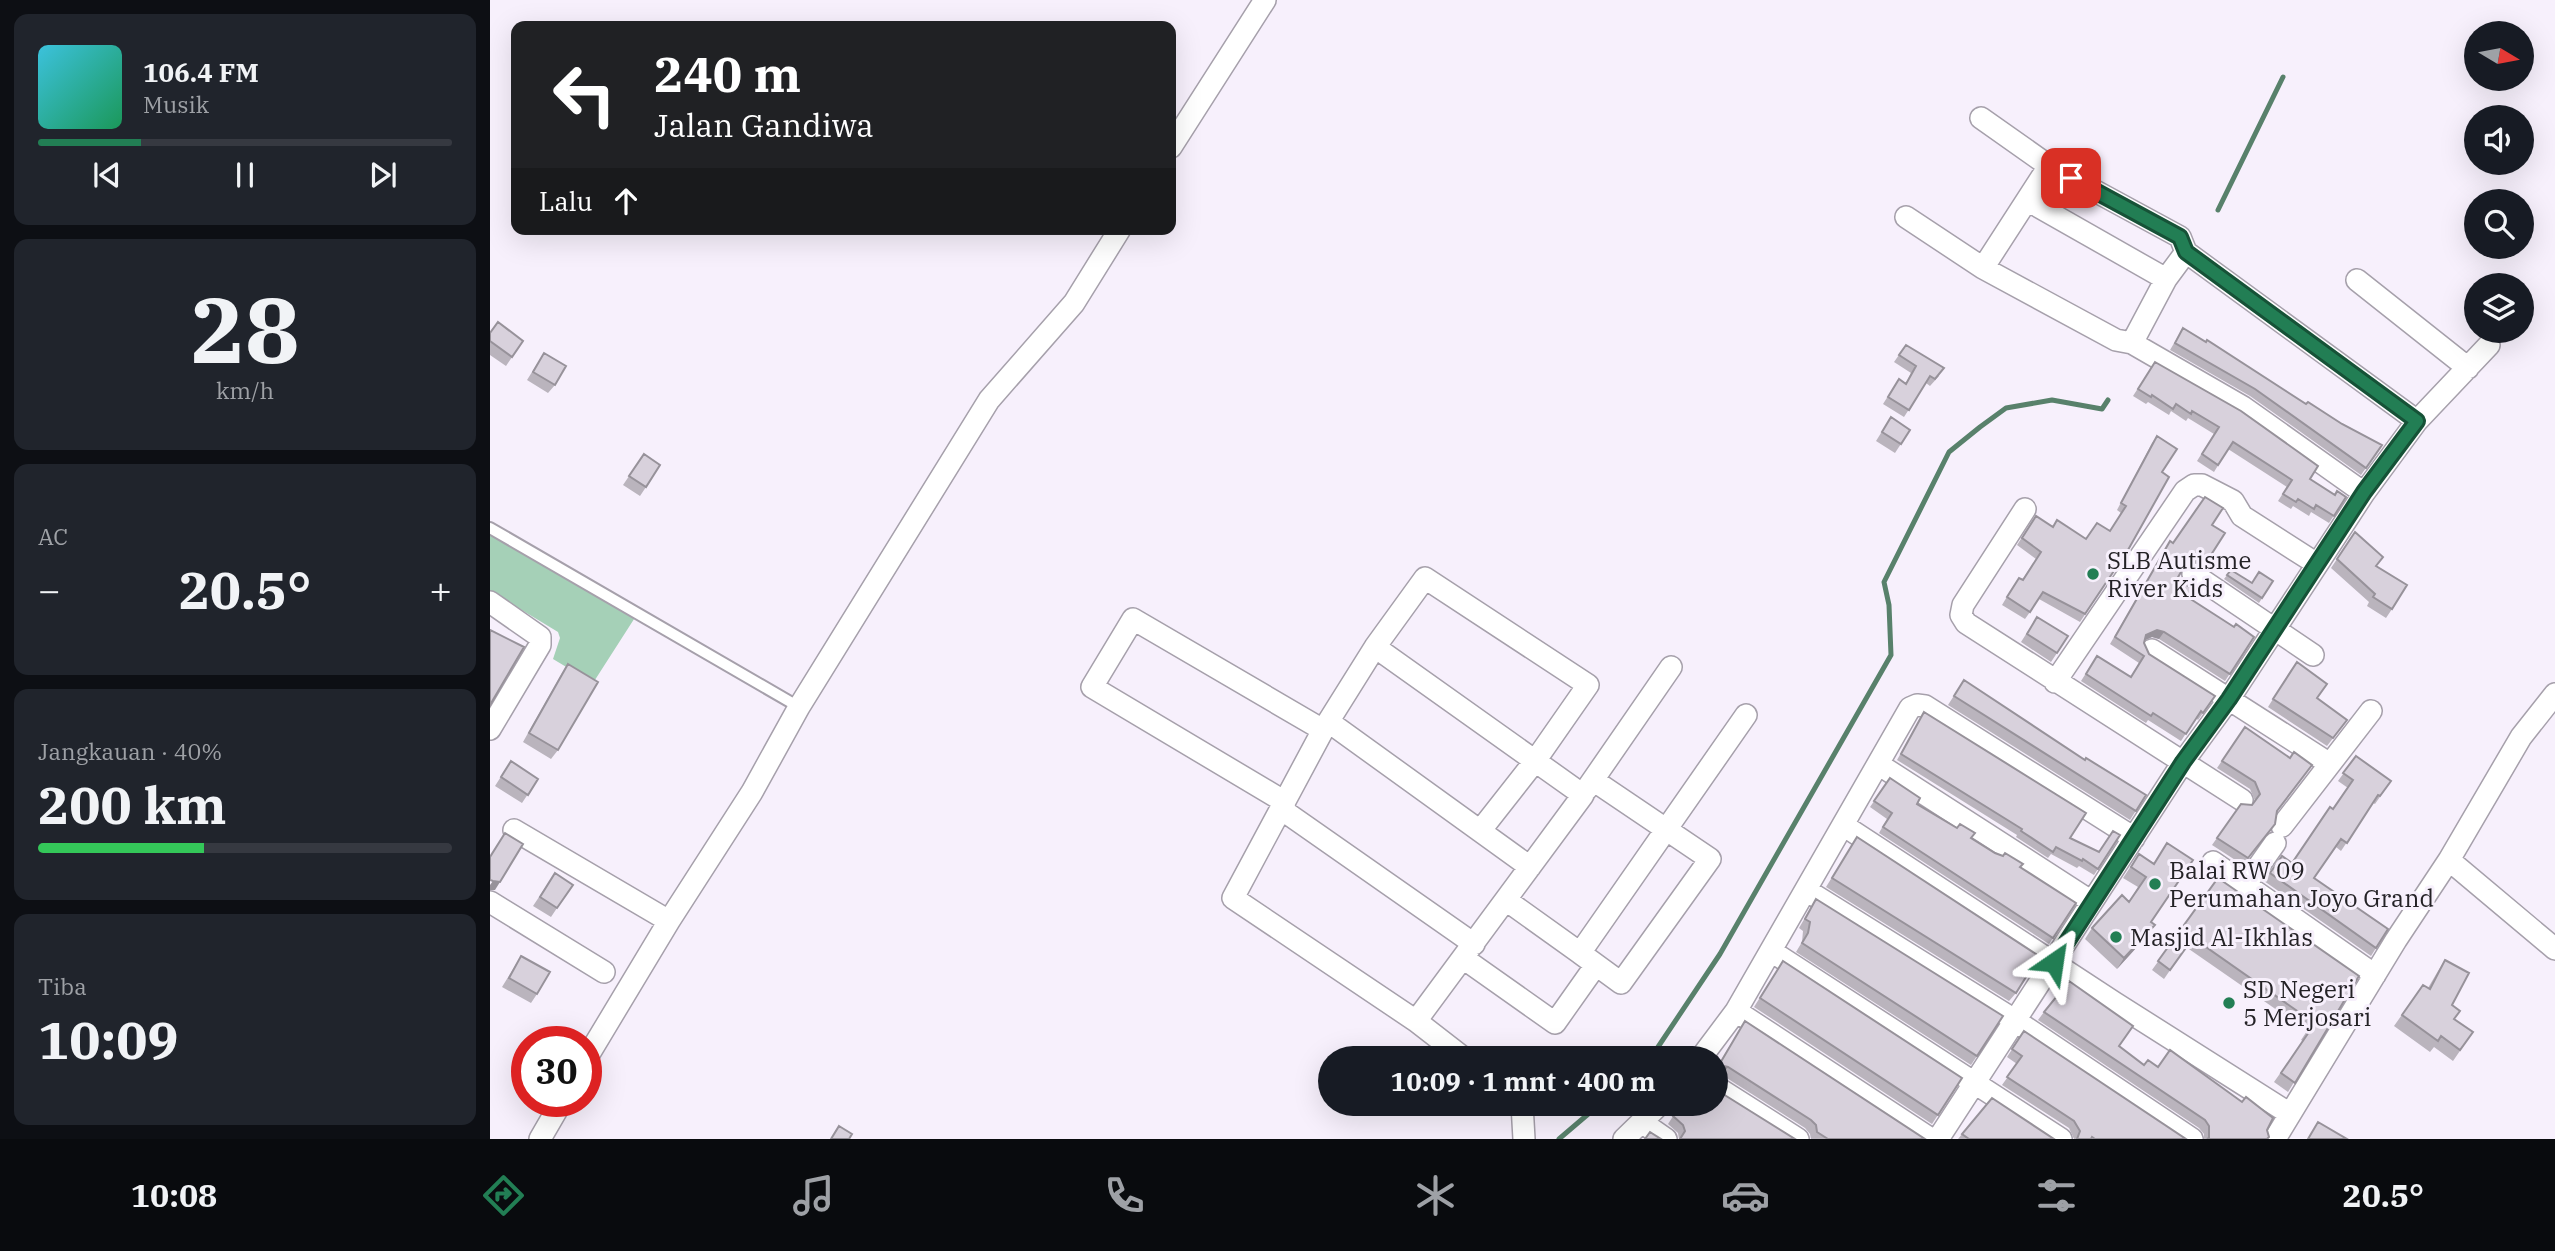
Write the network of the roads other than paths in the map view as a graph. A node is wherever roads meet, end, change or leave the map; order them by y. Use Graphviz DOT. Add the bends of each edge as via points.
graph roads {
  1 [pos="1265,0"];
  2 [pos="1981,118"];
  3 [pos="1176,139"];
  4 [pos="2049,166"];
  5 [pos="2028,200"];
  6 [pos="1906,217"];
  7 [pos="1116,235"];
  8 [pos="2186,252"];
  9 [pos="1983,268"];
  10 [pos="2166,279"];
  11 [pos="2357,280"];
  12 [pos="2132,343"];
  13 [pos="2489,345"];
  14 [pos="2468,368"];
  15 [pos="2417,421"];
  16 [pos="2364,492"];
  17 [pos="2025,509"];
  18 [pos="490,528"];
  19 [pos="2317,564"];
  20 [pos="2193,574"];
  21 [pos="490,602"];
  22 [pos="2275,629"];
  23 [pos="1376,647"];
  24 [pos="2152,650"];
  25 [pos="2313,655"];
  26 [pos="1671,667"];
  27 [pos="2055,682"];
  28 [pos="2555,694"];
  29 [pos="2229,699"];
  30 [pos="799,706"];
  31 [pos="2371,711"];
  32 [pos="1746,715"];
  33 [pos="1326,726"];
  34 [pos="490,729"];
  35 [pos="1535,761"];
  36 [pos="2183,762"];
  37 [pos="1878,764"];
  38 [pos="2330,764"];
  39 [pos="1588,787"];
  40 [pos="2242,800"];
  41 [pos="1283,805"];
  42 [pos="1843,825"];
  43 [pos="1666,828"];
  44 [pos="514,830"];
  45 [pos="1480,831"];
  46 [pos="2134,838"];
  47 [pos="2449,860"];
  48 [pos="2213,862"];
  49 [pos="1530,867"];
  50 [pos="2246,884"];
  51 [pos="1806,890"];
  52 [pos="1506,900"];
  53 [pos="490,902"];
  54 [pos="2092,902"];
  55 [pos="669,921"];
  56 [pos="2555,949"];
  57 [pos="1468,951"];
  58 [pos="1771,951"];
  59 [pos="1588,959"];
  60 [pos="2054,962"];
  61 [pos="604,972"];
  62 [pos="2375,975"];
  63 [pos="1736,1011"];
  64 [pos="1416,1021"];
  65 [pos="2016,1021"];
  66 [pos="602,1032"];
  67 [pos="1448,1046"];
  68 [pos="1710,1046"];
  69 [pos="1976,1083"];
  70 [pos="1728,1094"];
  71 [pos="2290,1114"];
  72 [pos="1523,1116"];
  73 [pos="1649,1116"];
  74 [pos="553,1117"];
  75 [pos="1643,1123"];
  76 [pos="540,1139"];
  77 [pos="1524,1139"];
  78 [pos="1624,1139"];
  79 [pos="1667,1139"];
  80 [pos="1798,1139"];
  81 [pos="1931,1139"];
  82 [pos="1938,1139"];
  83 [pos="2061,1139"];
  84 [pos="2192,1139"];
  85 [pos="2275,1139"];
  1 -- 3 [label="street"];
  2 -- 4 [label="street"];
  4 -- 5 [label="street"];
  4 -- 8 [label="street" via="2180,237"];
  5 -- 9 [label="street"];
  5 -- 10 [label="street"];
  6 -- 9 [label="street"];
  7 -- 30 [label="street" via="1074,303 989,400"];
  8 -- 10 [label="street"];
  8 -- 15 [label="street"];
  9 -- 12 [label="street" via="2116,340"];
  10 -- 12 [label="street"];
  11 -- 14 [label="street"];
  12 -- 16 [label="street" via="2243,407"];
  13 -- 14 [label="street"];
  14 -- 15 [label="street"];
  15 -- 16 [label="street"];
  16 -- 19 [label="street"];
  17 -- 27 [label="street" via="1961,615 1966,623"];
  18 -- 30 [label="lane"];
  19 -- 22 [label="street"];
  19 -- 27 [label="street" via="2242,516 2233,501 2194,485 2185,491"];
  20 -- 22 [label="street"];
  21 -- 34 [label="street" via="540,637 540,645"];
  22 -- 25 [label="street"];
  22 -- 29 [label="street"];
  23 -- 33 [label="street"];
  23 -- 35 [label="street"];
  23 -- 35 [label="street" via="1425,578 1588,685"];
  24 -- 29 [label="street"];
  26 -- 39 [label="street"];
  27 -- 36 [label="street"];
  28 -- 47 [label="street" via="2521,737"];
  29 -- 36 [label="street"];
  29 -- 38 [label="street"];
  30 -- 55 [label="street" via="752,792"];
  31 -- 38 [label="street"];
  32 -- 43 [label="street"];
  33 -- 41 [label="street"];
  33 -- 41 [label="street" via="1133,619 1092,687"];
  33 -- 45 [label="street"];
  35 -- 39 [label="street"];
  35 -- 45 [label="street"];
  36 -- 40 [label="street"];
  36 -- 46 [label="street"];
  37 -- 42 [label="street"];
  37 -- 46 [label="street" via="1910,708 1924,706"];
  37 -- 54 [label="street"];
  38 -- 50 [label="street"];
  39 -- 43 [label="street"];
  39 -- 49 [label="street"];
  41 -- 57 [label="street"];
  41 -- 64 [label="street" via="1233,898"];
  42 -- 51 [label="street"];
  42 -- 60 [label="street"];
  43 -- 59 [label="street"];
  43 -- 59 [label="street" via="1710,859 1621,983"];
  44 -- 55 [label="street"];
  45 -- 49 [label="street"];
  46 -- 54 [label="street"];
  47 -- 56 [label="street"];
  47 -- 62 [label="street"];
  48 -- 50 [label="street"];
  49 -- 52 [label="street"];
  50 -- 62 [label="street"];
  51 -- 58 [label="street"];
  51 -- 65 [label="street"];
  52 -- 57 [label="street"];
  52 -- 59 [label="street"];
  53 -- 61 [label="street"];
  54 -- 60 [label="street"];
  55 -- 66 [label="street"];
  57 -- 59 [label="street" via="1555,1023"];
  57 -- 64 [label="street"];
  58 -- 63 [label="street"];
  58 -- 69 [label="street"];
  60 -- 65 [label="street"];
  60 -- 71 [label="street"];
  62 -- 71 [label="street"];
  63 -- 68 [label="street"];
  63 -- 81 [label="street"];
  64 -- 67 [label="street"];
  65 -- 69 [label="street"];
  65 -- 84 [label="street"];
  69 -- 82 [label="street"];
  69 -- 83 [label="street"];
  70 -- 80 [label="street"];
  71 -- 85 [label="street"];
  72 -- 77 [label="street"];
  73 -- 75 [label="street"];
  74 -- 76 [label="street"];
  75 -- 78 [label="street"];
  75 -- 79 [label="street"];
}
